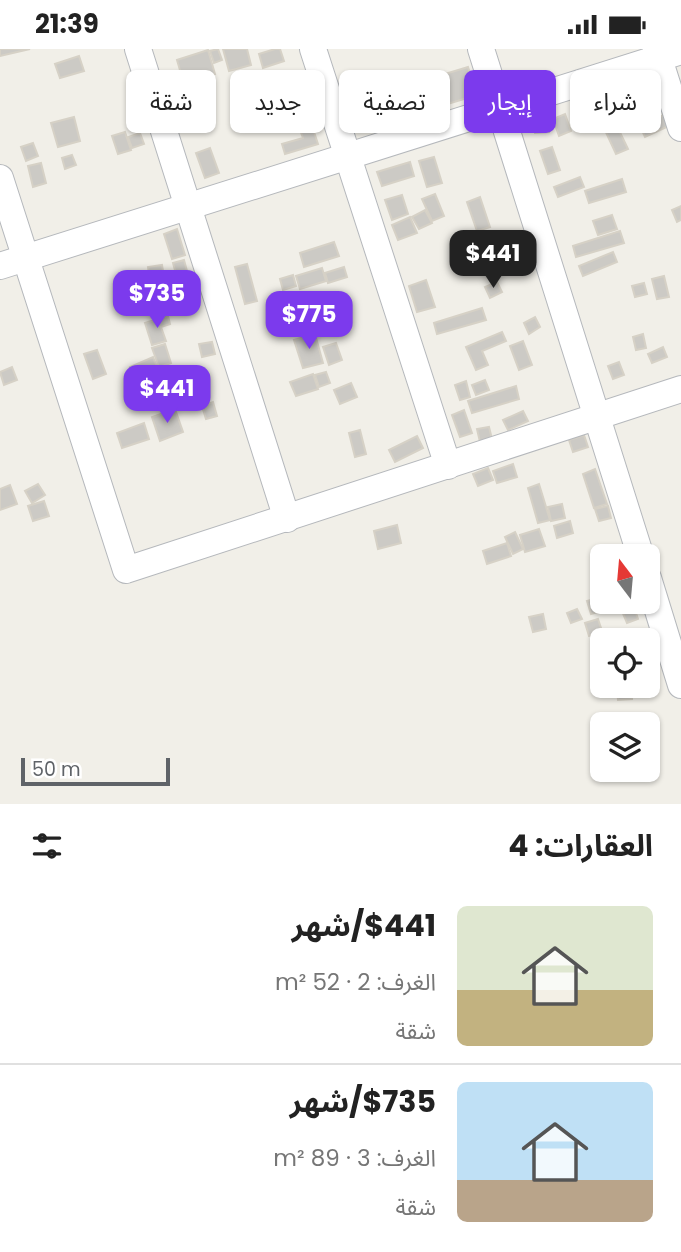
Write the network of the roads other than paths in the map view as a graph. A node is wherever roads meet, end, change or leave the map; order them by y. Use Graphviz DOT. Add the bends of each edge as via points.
graph roads {
  1 [pos="138,49"];
  2 [pos="313,49"];
  3 [pos="481,49"];
  4 [pos="665,53"];
  5 [pos="488,70"];
  6 [pos="556,90"];
  7 [pos="464,120"];
  8 [pos="681,128"];
  9 [pos="508,133"];
  10 [pos="348,157"];
  11 [pos="0,178"];
  12 [pos="189,207"];
  13 [pos="26,258"];
  14 [pos="0,266"];
  15 [pos="681,389"];
  16 [pos="597,417"];
  17 [pos="448,466"];
  18 [pos="288,519"];
  19 [pos="637,544"];
  20 [pos="659,614"];
  21 [pos="681,685"];
  1 -- 12 [label="street"];
  2 -- 10 [label="street"];
  3 -- 5 [label="street"];
  4 -- 6 [label="street"];
  4 -- 8 [label="street"];
  7 -- 10 [label="street"];
  9 -- 16 [label="street"];
  10 -- 12 [label="street"];
  10 -- 17 [label="street"];
  11 -- 13 [label="street"];
  12 -- 13 [label="street"];
  12 -- 18 [label="street"];
  13 -- 14 [label="street"];
  13 -- 18 [label="street" via="126,570"];
  15 -- 16 [label="street"];
  16 -- 17 [label="street"];
  16 -- 19 [label="street"];
  17 -- 18 [label="street"];
  20 -- 21 [label="street"];
}
